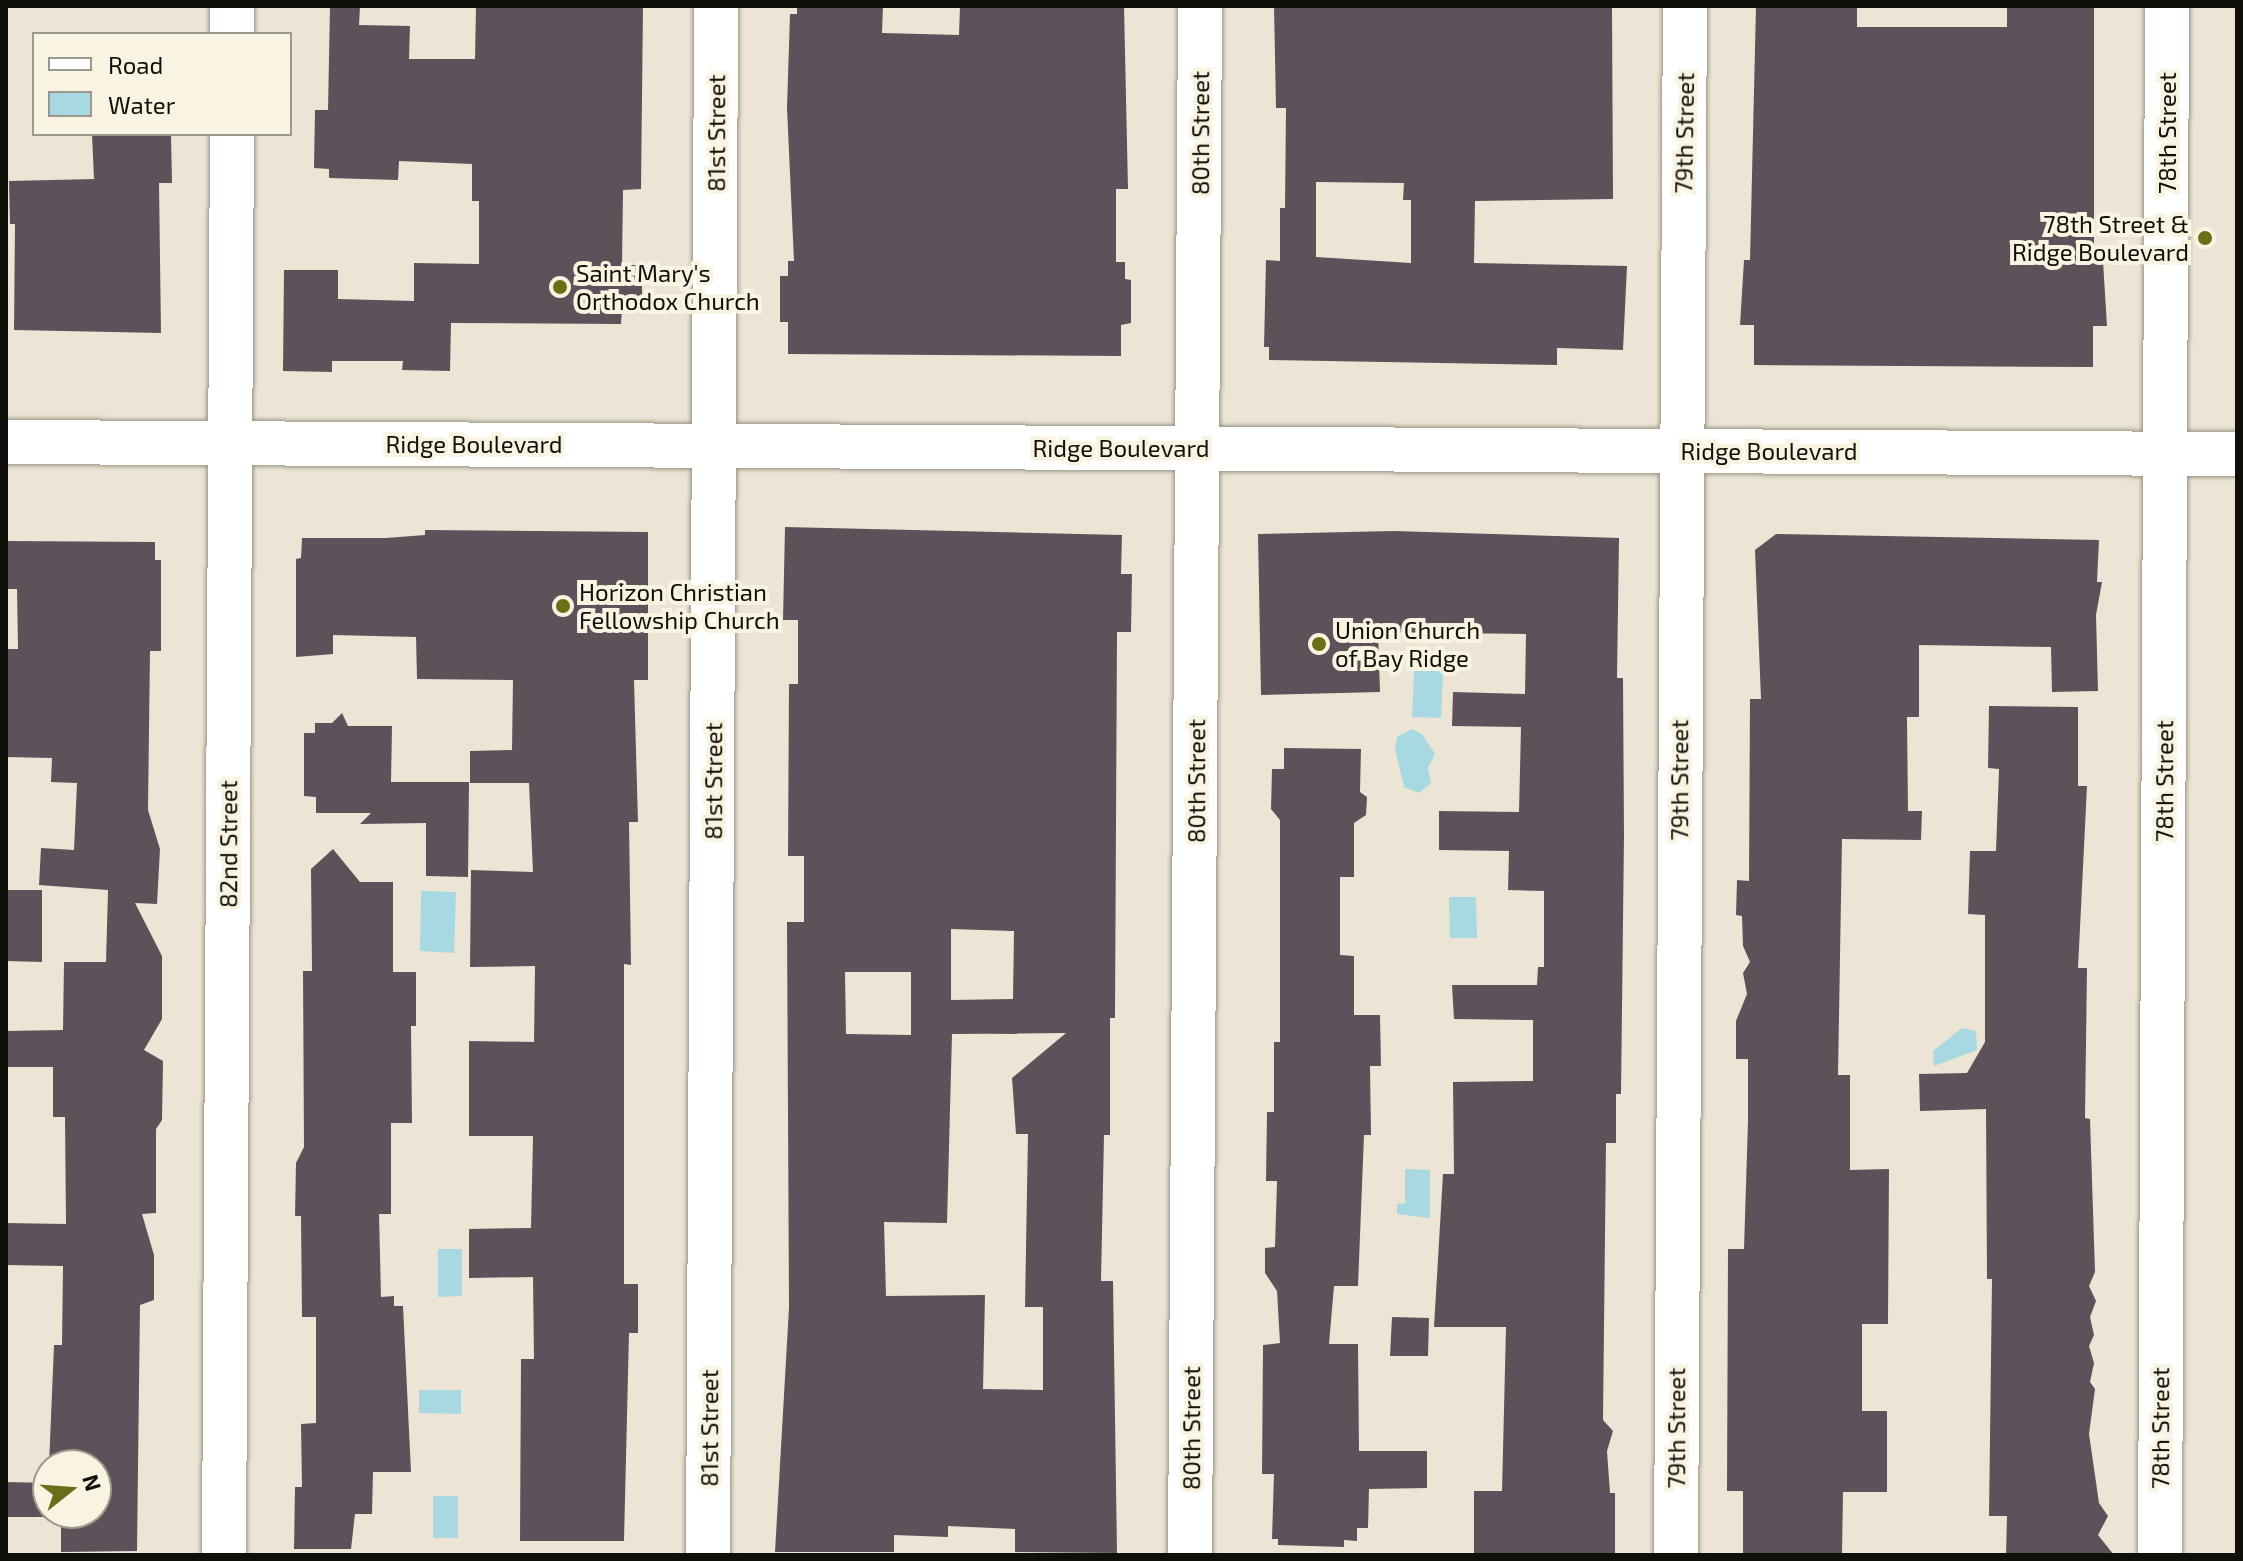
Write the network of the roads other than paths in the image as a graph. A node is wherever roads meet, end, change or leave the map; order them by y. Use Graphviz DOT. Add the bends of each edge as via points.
graph roads {
  1 [pos="232,6"];
  2 [pos="716,6"];
  3 [pos="1200,6"];
  4 [pos="1685,6"];
  5 [pos="2167,6"];
  6 [pos="232,32"];
  7 [pos="232,136"];
  8 [pos="6,442"];
  9 [pos="230,443"];
  10 [pos="714,445"];
  11 [pos="1198,448"];
  12 [pos="1681,451"];
  13 [pos="2165,453"];
  14 [pos="2237,454"];
  15 [pos="224,1555"];
  16 [pos="708,1555"];
  17 [pos="1190,1555"];
  18 [pos="1676,1555"];
  19 [pos="2160,1555"];
  1 -- 6 [label="street"];
  2 -- 10 [label="street, 81st Street"];
  3 -- 11 [label="street, 80th Street"];
  4 -- 12 [label="street, 79th Street"];
  5 -- 13 [label="street, 78th Street"];
  7 -- 9 [label="street, 82nd Street"];
  8 -- 9 [label="street, Ridge Boulevard"];
  9 -- 10 [label="street, Ridge Boulevard"];
  9 -- 15 [label="street, 82nd Street"];
  10 -- 11 [label="street, Ridge Boulevard"];
  10 -- 16 [label="street, 81st Street"];
  11 -- 12 [label="street, Ridge Boulevard"];
  11 -- 17 [label="street, 80th Street"];
  12 -- 13 [label="street, Ridge Boulevard"];
  12 -- 18 [label="street, 79th Street"];
  13 -- 14 [label="street, Ridge Boulevard"];
  13 -- 19 [label="street, 78th Street"];
}
